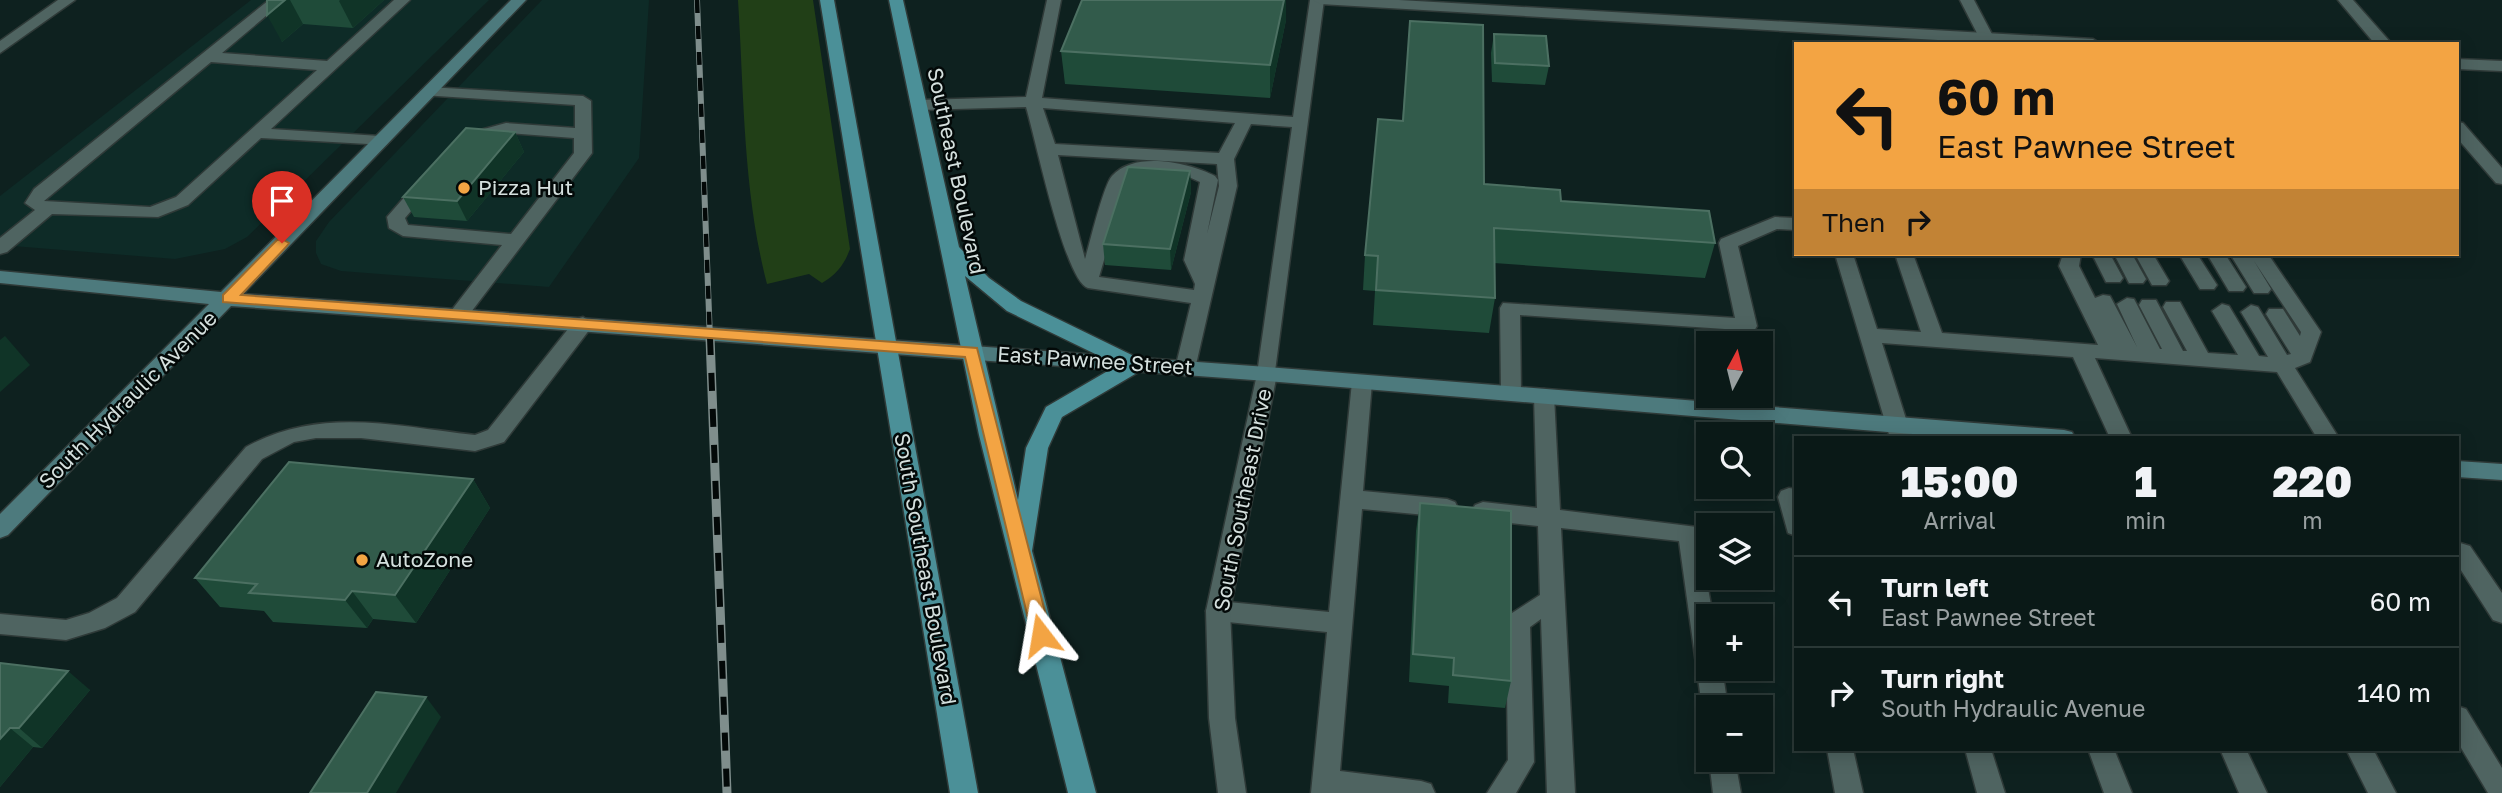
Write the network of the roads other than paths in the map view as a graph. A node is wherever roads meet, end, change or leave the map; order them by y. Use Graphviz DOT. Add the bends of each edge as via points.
graph roads {
  1 [pos="68,0"];
  2 [pos="278,0"];
  3 [pos="402,0"];
  4 [pos="519,0"];
  5 [pos="827,0"];
  6 [pos="896,0"];
  7 [pos="1054,0"];
  8 [pos="1319,0"];
  9 [pos="1645,0"];
  10 [pos="1967,0"];
  11 [pos="2345,0"];
  12 [pos="1648,18"];
  13 [pos="1986,38"];
  14 [pos="2057,42"];
  15 [pos="2382,42"];
  16 [pos="0,48"];
  17 [pos="208,57"];
  18 [pos="2459,64"];
  19 [pos="331,66"];
  20 [pos="2502,66"];
  21 [pos="428,92"];
  22 [pos="1033,102"];
  23 [pos="919,106"];
  24 [pos="1245,119"];
  25 [pos="1300,123"];
  26 [pos="2459,129"];
  27 [pos="257,133"];
  28 [pos="583,134"];
  29 [pos="380,141"];
  30 [pos="457,148"];
  31 [pos="1048,149"];
  32 [pos="1226,159"];
  33 [pos="440,168"];
  34 [pos="2502,179"];
  35 [pos="48,208"];
  36 [pos="1794,224"];
  37 [pos="515,240"];
  38 [pos="0,248"];
  39 [pos="949,248"];
  40 [pos="1845,256"];
  41 [pos="1905,256"];
  42 [pos="2072,256"];
  43 [pos="2080,256"];
  44 [pos="2102,256"];
  45 [pos="2124,256"];
  46 [pos="2145,256"];
  47 [pos="2190,256"];
  48 [pos="2217,256"];
  49 [pos="2240,256"];
  50 [pos="2260,256"];
  51 [pos="2090,276"];
  52 [pos="0,277"];
  53 [pos="2113,278"];
  54 [pos="2136,279"];
  55 [pos="2159,281"];
  56 [pos="1088,282"];
  57 [pos="2207,285"];
  58 [pos="2236,287"];
  59 [pos="2261,289"];
  60 [pos="1204,291"];
  61 [pos="228,299"];
  62 [pos="2103,302"];
  63 [pos="2127,304"];
  64 [pos="2149,305"];
  65 [pos="2173,307"];
  66 [pos="2222,311"];
  67 [pos="2251,312"];
  68 [pos="457,314"];
  69 [pos="2276,314"];
  70 [pos="583,324"];
  71 [pos="1704,331"];
  72 [pos="1728,331"];
  73 [pos="1869,335"];
  74 [pos="1934,340"];
  75 [pos="889,345"];
  76 [pos="2081,351"];
  77 [pos="971,352"];
  78 [pos="2121,354"];
  79 [pos="2153,356"];
  80 [pos="2303,357"];
  81 [pos="2176,358"];
  82 [pos="2202,360"];
  83 [pos="2253,363"];
  84 [pos="1135,365"];
  85 [pos="2283,365"];
  86 [pos="1185,369"];
  87 [pos="1268,374"];
  88 [pos="1362,382"];
  89 [pos="1511,393"];
  90 [pos="1544,396"];
  91 [pos="1696,402"];
  92 [pos="1758,408"];
  93 [pos="1899,431"];
  94 [pos="2017,436"];
  95 [pos="2119,436"];
  96 [pos="2327,436"];
  97 [pos="2459,469"];
  98 [pos="2502,472"];
  99 [pos="1794,498"];
  100 [pos="1352,499"];
  101 [pos="1549,517"];
  102 [pos="1794,518"];
  103 [pos="0,529"];
  104 [pos="2459,551"];
  105 [pos="1021,556"];
  106 [pos="1553,599"];
  107 [pos="1699,604"];
  108 [pos="1218,611"];
  109 [pos="2502,613"];
  110 [pos="1341,623"];
  111 [pos="0,624"];
  112 [pos="2459,720"];
  113 [pos="1840,751"];
  114 [pos="1979,751"];
  115 [pos="2102,751"];
  116 [pos="2234,751"];
  117 [pos="2360,751"];
  118 [pos="1724,772"];
  119 [pos="1325,787"];
  120 [pos="2502,792"];
  121 [pos="964,793"];
  122 [pos="1082,793"];
  123 [pos="1232,793"];
  124 [pos="1421,793"];
  125 [pos="1501,793"];
  126 [pos="1561,793"];
  127 [pos="1727,793"];
  128 [pos="1849,793"];
  129 [pos="1991,793"];
  130 [pos="2119,793"];
  131 [pos="2253,793"];
  132 [pos="2382,793"];
  1 -- 16 [label="street"];
  2 -- 17 [label="street"];
  3 -- 19 [label="street"];
  4 -- 21 [label="main road, South Hydraulic Avenue"];
  5 -- 75 [label="main road"];
  6 -- 23 [label="main road, Southeast Boulevard"];
  7 -- 22 [label="street"];
  8 -- 12 [label="street"];
  8 -- 25 [label="street, South Southeast Drive"];
  9 -- 12 [label="street"];
  10 -- 13 [label="street"];
  11 -- 15 [label="street"];
  12 -- 13 [label="street"];
  13 -- 14 [label="street"];
  17 -- 19 [label="street"];
  17 -- 35 [label="street" via="40,193 34,203"];
  18 -- 20 [label="street"];
  19 -- 27 [label="street"];
  21 -- 28 [label="street" via="583,101"];
  21 -- 29 [label="main road, South Hydraulic Avenue"];
  22 -- 23 [label="street"];
  22 -- 24 [label="street"];
  22 -- 31 [label="street"];
  23 -- 39 [label="main road, Southeast Boulevard"];
  24 -- 25 [label="street"];
  24 -- 32 [label="street"];
  25 -- 87 [label="street, South Southeast Drive"];
  26 -- 34 [label="street"];
  27 -- 29 [label="street"];
  27 -- 35 [label="street" via="182,201 152,213"];
  28 -- 30 [label="street" via="506,128 471,137"];
  28 -- 37 [label="street" via="583,153"];
  29 -- 61 [label="main road, South Hydraulic Avenue"];
  31 -- 32 [label="street"];
  31 -- 56 [label="street" via="1075,257"];
  32 -- 60 [label="street" via="1228,186"];
  33 -- 37 [label="street" via="396,217 396,224 403,230"];
  35 -- 38 [label="street"];
  36 -- 72 [label="street" via="1775,223 1728,243 1746,326"];
  37 -- 68 [label="street"];
  39 -- 77 [label="main road, Southeast Boulevard"];
  39 -- 84 [label="main road" via="1014,306"];
  40 -- 73 [label="street"];
  41 -- 74 [label="street"];
  42 -- 78 [label="street" via="2069,266"];
  43 -- 51 [label="street"];
  44 -- 53 [label="street"];
  45 -- 54 [label="street"];
  46 -- 55 [label="street"];
  47 -- 57 [label="street"];
  48 -- 58 [label="street"];
  49 -- 59 [label="street"];
  50 -- 80 [label="street" via="2311,332"];
  52 -- 61 [label="main road, East Pawnee Street"];
  56 -- 60 [label="street"];
  56 -- 60 [label="street" via="1119,179 1130,170 1160,166 1194,171 1209,180 1193,260"];
  60 -- 86 [label="street"];
  61 -- 68 [label="main road, East Pawnee Street"];
  61 -- 103 [label="main road, South Hydraulic Avenue"];
  62 -- 78 [label="street"];
  63 -- 79 [label="street"];
  64 -- 81 [label="street"];
  65 -- 82 [label="street"];
  66 -- 83 [label="street"];
  67 -- 85 [label="street"];
  68 -- 70 [label="main road, East Pawnee Street"];
  69 -- 80 [label="street"];
  70 -- 75 [label="main road, East Pawnee Street"];
  70 -- 111 [label="street" via="496,436 475,443 328,428 273,442 254,453 126,605 66,630"];
  71 -- 89 [label="street" via="1510,308"];
  73 -- 74 [label="street"];
  73 -- 93 [label="street"];
  74 -- 76 [label="street"];
  75 -- 77 [label="main road, East Pawnee Street"];
  75 -- 121 [label="main road, South Southeast Boulevard"];
  76 -- 78 [label="street"];
  76 -- 95 [label="street"];
  77 -- 84 [label="main road, East Pawnee Street"];
  77 -- 105 [label="main road"];
  78 -- 79 [label="street"];
  79 -- 81 [label="street"];
  80 -- 85 [label="street"];
  81 -- 82 [label="street"];
  82 -- 83 [label="street"];
  83 -- 85 [label="street"];
  84 -- 86 [label="main road, East Pawnee Street"];
  84 -- 105 [label="main road" via="1054,412 1037,448"];
  85 -- 96 [label="street"];
  86 -- 87 [label="main road, East Pawnee Street"];
  87 -- 88 [label="main road, East Pawnee Street"];
  87 -- 108 [label="street, South Southeast Drive"];
  88 -- 89 [label="main road, East Pawnee Street"];
  88 -- 100 [label="street"];
  89 -- 90 [label="main road, East Pawnee Street"];
  90 -- 91 [label="main road, East Pawnee Street"];
  90 -- 101 [label="street"];
  92 -- 93 [label="main road, East Pawnee Street"];
  93 -- 94 [label="main road, East Pawnee Street"];
  97 -- 98 [label="main road"];
  99 -- 102 [label="street" via="1789,497"];
  100 -- 101 [label="street"];
  100 -- 110 [label="street"];
  101 -- 106 [label="street"];
  101 -- 107 [label="street" via="1689,533"];
  104 -- 109 [label="street"];
  105 -- 122 [label="main road"];
  106 -- 125 [label="street" via="1518,622 1521,762"];
  106 -- 126 [label="street"];
  108 -- 110 [label="street"];
  108 -- 123 [label="street, South Southeast Drive" via="1222,718"];
  110 -- 119 [label="street"];
  112 -- 120 [label="street"];
  113 -- 128 [label="street"];
  114 -- 129 [label="street"];
  115 -- 130 [label="street"];
  116 -- 131 [label="street"];
  117 -- 132 [label="street"];
  118 -- 127 [label="street"];
  119 -- 124 [label="street"];
}
